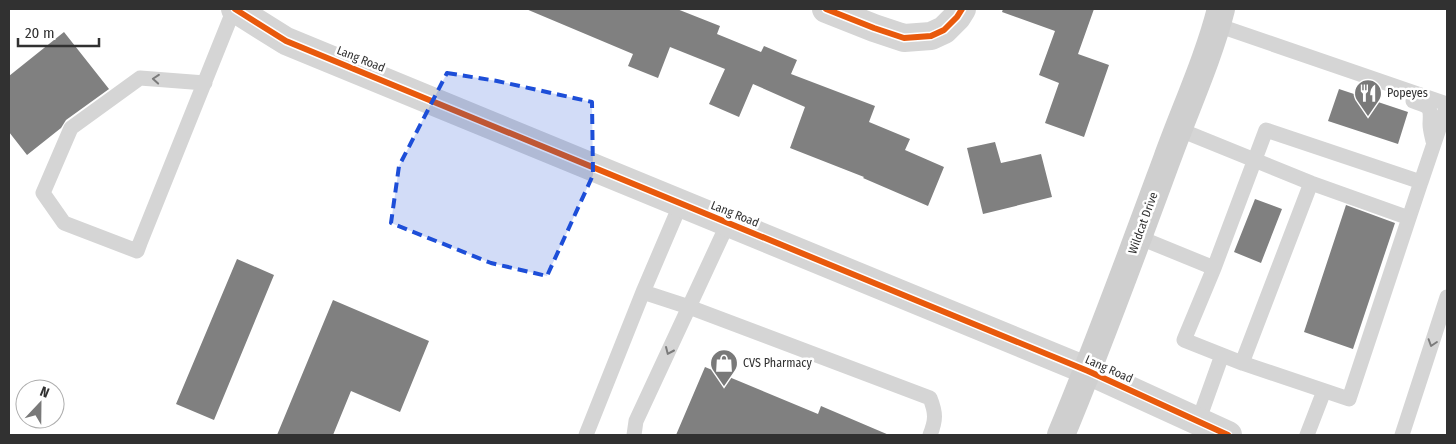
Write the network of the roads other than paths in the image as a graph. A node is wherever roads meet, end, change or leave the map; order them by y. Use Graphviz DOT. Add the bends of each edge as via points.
graph roads {
  1 [pos="235,9"];
  2 [pos="826,9"];
  3 [pos="962,9"];
  4 [pos="1219,17"];
  5 [pos="1282,47"];
  6 [pos="205,83"];
  7 [pos="1447,105"];
  8 [pos="1178,129"];
  9 [pos="1434,145"];
  10 [pos="1256,161"];
  11 [pos="1420,182"];
  12 [pos="1311,183"];
  13 [pos="681,203"];
  14 [pos="1409,218"];
  15 [pos="728,223"];
  16 [pos="1138,237"];
  17 [pos="1214,268"];
  18 [pos="643,292"];
  19 [pos="1447,297"];
  20 [pos="689,306"];
  21 [pos="1222,355"];
  22 [pos="1242,363"];
  23 [pos="1088,371"];
  24 [pos="1324,391"];
  25 [pos="1198,422"];
  26 [pos="586,435"];
  27 [pos="634,435"];
  28 [pos="930,435"];
  29 [pos="1062,435"];
  30 [pos="1228,435"];
  31 [pos="1307,435"];
  32 [pos="1402,435"];
  1 -- 6 [label="lane"];
  1 -- 13 [label="street, Lang Road" via="286,41"];
  2 -- 3 [label="street" via="904,38 931,36 944,30"];
  4 -- 5 [label="lane"];
  4 -- 8 [label="main road, Wildcat Drive"];
  5 -- 7 [label="lane"];
  5 -- 9 [label="lane" via="1292,61 1425,105 1431,114"];
  6 -- 6 [label="lane, one-way" via="140,78 71,128 43,193 64,223 139,247"];
  7 -- 9 [label="lane"];
  8 -- 10 [label="lane"];
  8 -- 16 [label="main road, Wildcat Drive"];
  9 -- 11 [label="lane"];
  10 -- 11 [label="lane" via="1266,130"];
  10 -- 12 [label="lane"];
  10 -- 17 [label="lane"];
  11 -- 14 [label="lane"];
  12 -- 14 [label="lane"];
  12 -- 22 [label="lane"];
  13 -- 15 [label="street, Lang Road"];
  13 -- 18 [label="lane"];
  14 -- 24 [label="lane" via="1349,399"];
  15 -- 20 [label="lane"];
  15 -- 23 [label="street, Lang Road"];
  16 -- 17 [label="lane"];
  16 -- 23 [label="main road, Wildcat Drive"];
  17 -- 21 [label="lane" via="1184,340"];
  18 -- 20 [label="lane"];
  18 -- 26 [label="lane"];
  19 -- 32 [label="lane, one-way"];
  20 -- 27 [label="lane, one-way" via="636,421"];
  20 -- 28 [label="lane" via="930,398 935,410"];
  21 -- 22 [label="lane"];
  21 -- 25 [label="lane"];
  22 -- 24 [label="lane"];
  23 -- 25 [label="street, Lang Road"];
  23 -- 29 [label="main road, Wildcat Drive"];
  24 -- 31 [label="lane"];
  25 -- 30 [label="street, Lang Road"];
}
